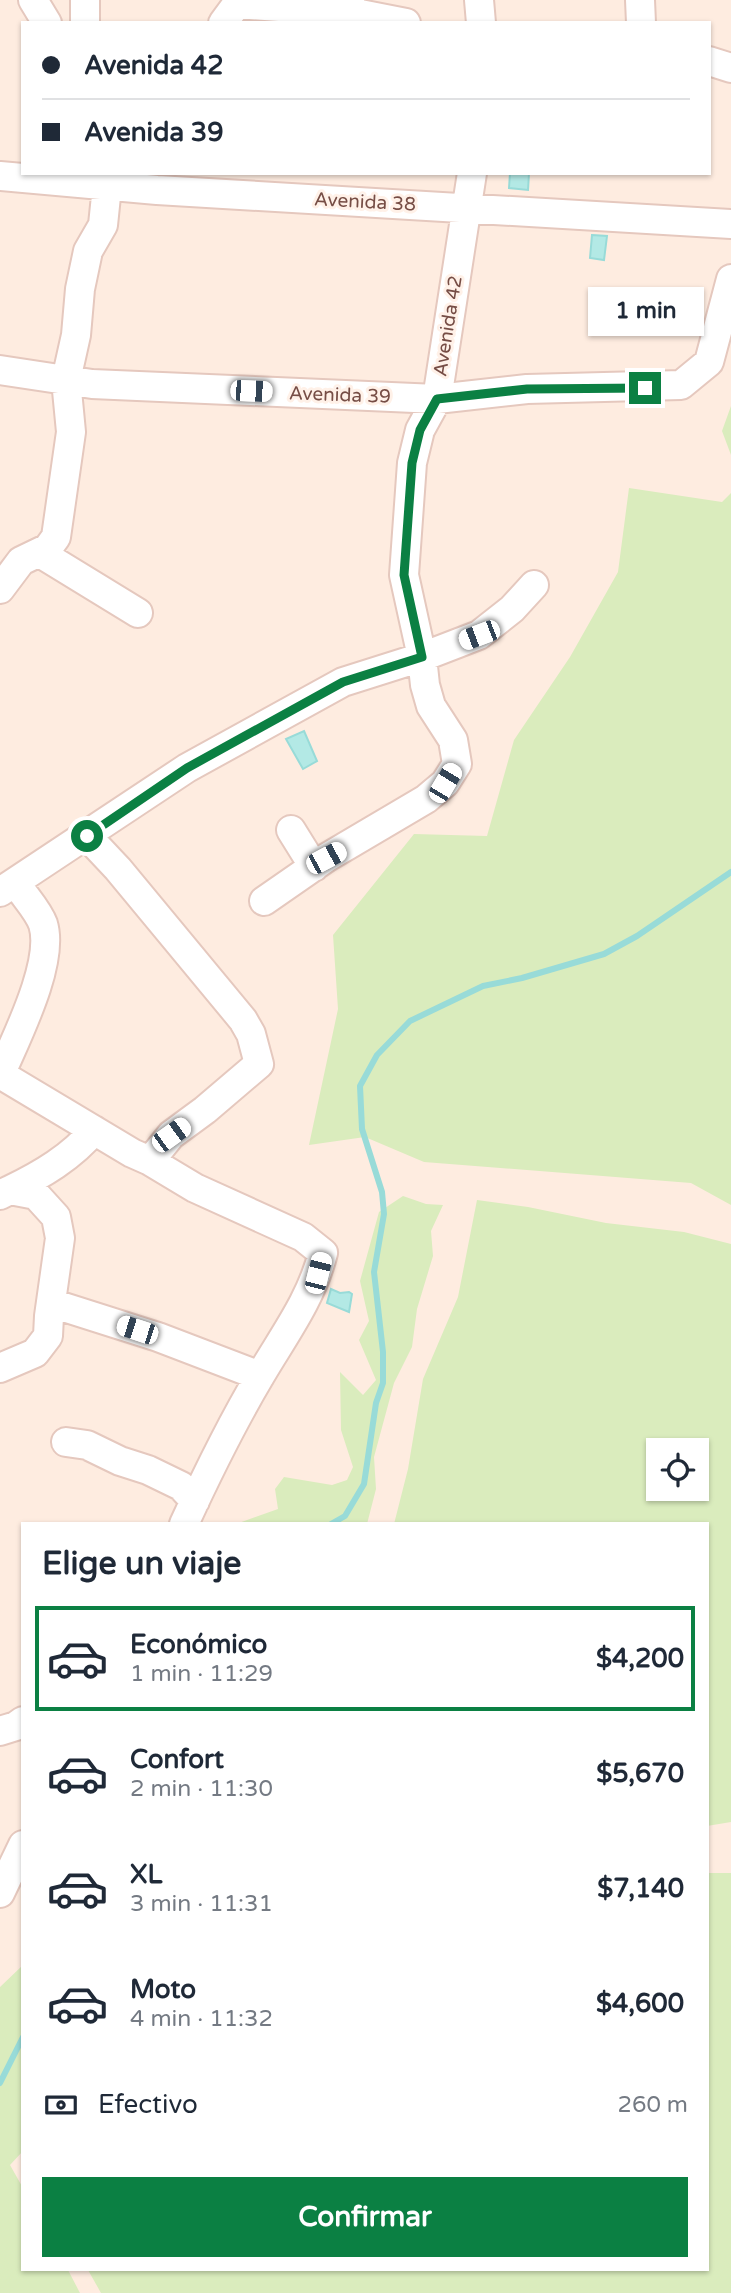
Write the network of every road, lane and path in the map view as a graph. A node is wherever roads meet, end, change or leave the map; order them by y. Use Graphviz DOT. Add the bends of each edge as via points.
graph roads {
  1 [pos="33,0"];
  2 [pos="85,0"];
  3 [pos="479,0"];
  4 [pos="640,0"];
  5 [pos="350,6"];
  6 [pos="226,9"];
  7 [pos="46,21"];
  8 [pos="85,21"];
  9 [pos="400,21"];
  10 [pos="481,21"];
  11 [pos="641,21"];
  12 [pos="711,62"];
  13 [pos="731,68"];
  14 [pos="472,175"];
  15 [pos="0,176"];
  16 [pos="103,178"];
  17 [pos="159,182"];
  18 [pos="467,207"];
  19 [pos="731,224"];
  20 [pos="731,279"];
  21 [pos="0,370"];
  22 [pos="66,380"];
  23 [pos="437,399"];
  24 [pos="20,556"];
  25 [pos="534,585"];
  26 [pos="0,589"];
  27 [pos="138,613"];
  28 [pos="422,657"];
  29 [pos="291,831"];
  30 [pos="87,836"];
  31 [pos="314,867"];
  32 [pos="8,888"];
  33 [pos="264,901"];
  34 [pos="1,1074"];
  35 [pos="94,1130"];
  36 [pos="149,1161"];
  37 [pos="5,1193"];
  38 [pos="51,1303"];
  39 [pos="0,1368"];
  40 [pos="260,1376"];
  41 [pos="66,1441"];
  42 [pos="189,1512"];
  43 [pos="21,1722"];
  44 [pos="0,1731"];
  45 [pos="21,1849"];
  46 [pos="0,1893"];
  1 -- 7 [label="street"];
  2 -- 8 [label="street"];
  3 -- 10 [label="street"];
  4 -- 11 [label="street"];
  5 -- 6 [label="street"];
  5 -- 9 [label="street"];
  12 -- 13 [label="street"];
  14 -- 18 [label="street, Avenida 42"];
  15 -- 16 [label="street, Avenida 38"];
  16 -- 17 [label="street, Avenida 38"];
  16 -- 22 [label="street" via="103,225 88,251"];
  17 -- 18 [label="street, Avenida 38"];
  18 -- 19 [label="street, Avenida 38"];
  18 -- 23 [label="street, Avenida 42"];
  20 -- 23 [label="street, Avenida 39" via="709,362 681,386 527,389"];
  21 -- 22 [label="street, Avenida 39"];
  22 -- 23 [label="street, Avenida 39"];
  22 -- 24 [label="street" via="71,432 56,537 48,548"];
  23 -- 28 [label="street, Avenida 42" via="420,430 412,463 404,575"];
  24 -- 26 [label="street"];
  24 -- 27 [label="street"];
  25 -- 28 [label="street" via="479,635"];
  28 -- 30 [label="street" via="343,682 187,768"];
  28 -- 31 [label="street, Avenida 42" via="431,706 453,740 457,764 445,783 426,799"];
  29 -- 31 [label="street"];
  30 -- 32 [label="street"];
  30 -- 36 [label="street" via="243,1020 259,1064 171,1135"];
  31 -- 33 [label="street"];
  32 -- 34 [label="street" via="43,924 44,944 39,981"];
  34 -- 35 [label="street"];
  35 -- 36 [label="street"];
  35 -- 37 [label="street" via="66,1157"];
  36 -- 40 [label="street" via="195,1188 303,1237 323,1253 316,1281 294,1324"];
  37 -- 38 [label="street" via="36,1195 56,1217 61,1238"];
  38 -- 39 [label="street" via="48,1336 35,1353"];
  38 -- 40 [label="street"];
  40 -- 42 [label="street"];
  41 -- 42 [label="street" via="86,1445 181,1486"];
  43 -- 44 [label="street"];
  45 -- 46 [label="street"];
}
